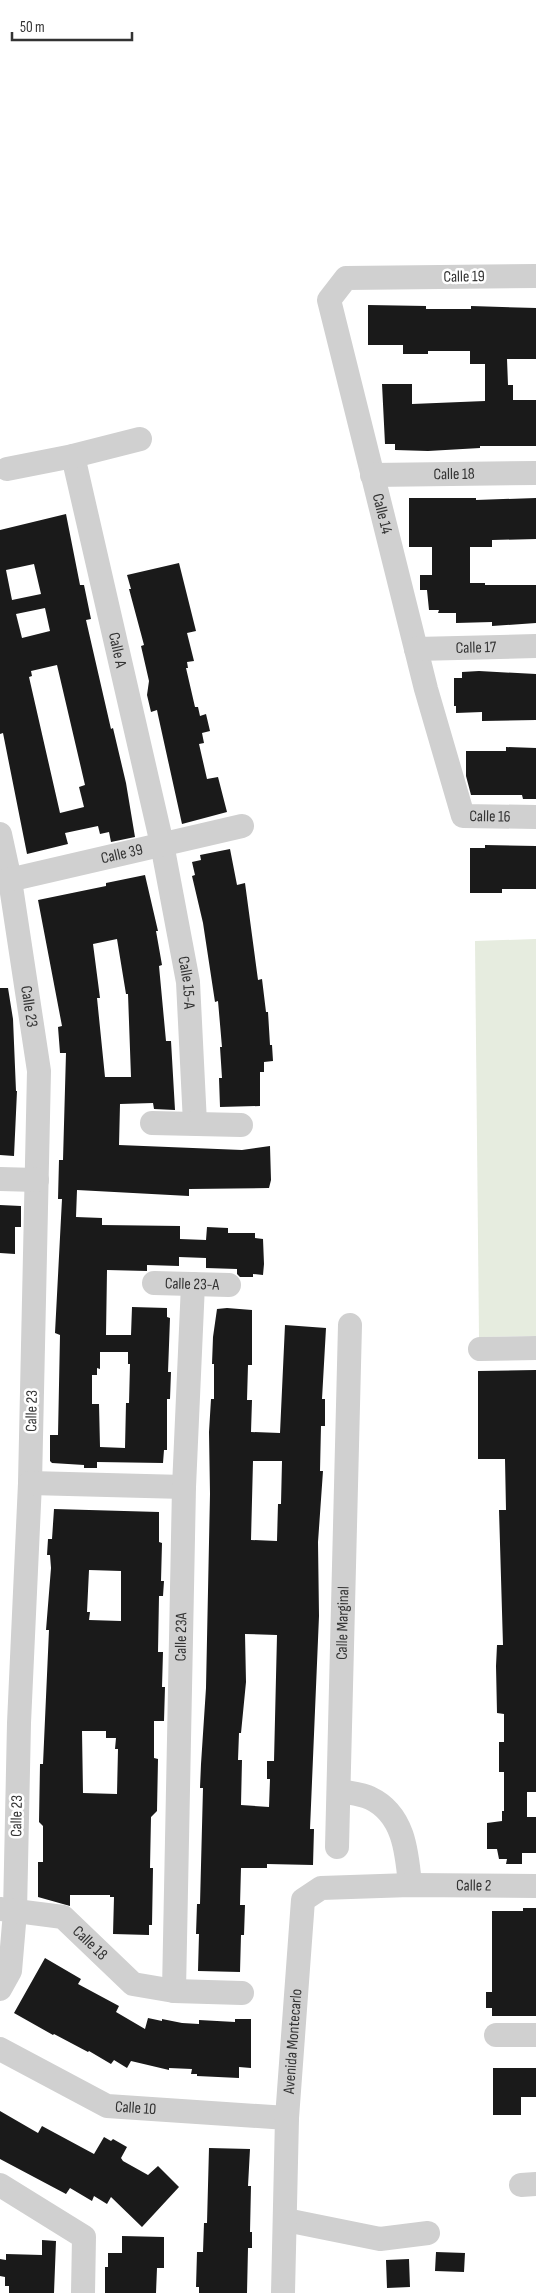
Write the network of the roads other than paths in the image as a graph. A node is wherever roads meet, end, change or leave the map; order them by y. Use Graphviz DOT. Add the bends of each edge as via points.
graph roads {
  1 [pos="536,276"];
  2 [pos="392,277"];
  3 [pos="140,439"];
  4 [pos="73,456"];
  5 [pos="7,469"];
  6 [pos="536,473"];
  7 [pos="372,475"];
  8 [pos="536,646"];
  9 [pos="416,649"];
  10 [pos="457,797"];
  11 [pos="536,816"];
  12 [pos="242,826"];
  13 [pos="0,834"];
  14 [pos="162,844"];
  15 [pos="5,881"];
  16 [pos="152,1122"];
  17 [pos="195,1123"];
  18 [pos="241,1125"];
  19 [pos="0,1179"];
  20 [pos="38,1180"];
  21 [pos="154,1283"];
  22 [pos="193,1284"];
  23 [pos="228,1285"];
  24 [pos="350,1325"];
  25 [pos="480,1348"];
  26 [pos="536,1348"];
  27 [pos="30,1483"];
  28 [pos="184,1487"];
  29 [pos="9,1722"];
  30 [pos="340,1791"];
  31 [pos="337,1847"];
  32 [pos="410,1885"];
  33 [pos="536,1886"];
  34 [pos="8,1911"];
  35 [pos="0,1989"];
  36 [pos="174,1991"];
  37 [pos="242,1993"];
  38 [pos="496,2035"];
  39 [pos="536,2035"];
  40 [pos="0,2049"];
  41 [pos="287,2118"];
  42 [pos="0,2185"];
  43 [pos="286,2220"];
  44 [pos="428,2233"];
  45 [pos="83,2293"];
  46 [pos="284,2293"];
  1 -- 2 [label="street, Calle 19"];
  2 -- 7 [label="street, Calle 14" via="346,278 330,300"];
  3 -- 4 [label="street"];
  4 -- 5 [label="street"];
  4 -- 14 [label="street, Calle A"];
  6 -- 7 [label="street, Calle 18"];
  7 -- 9 [label="street, Calle 14"];
  8 -- 9 [label="street, Calle 17"];
  9 -- 10 [label="street, Calle 14"];
  10 -- 11 [label="street, Calle 16" via="463,816"];
  12 -- 14 [label="street, Calle 39"];
  13 -- 15 [label="street, Calle 23"];
  14 -- 15 [label="street, Calle 39"];
  14 -- 17 [label="street, Calle 15-A" via="188,982"];
  15 -- 20 [label="street, Calle 23" via="39,1071"];
  16 -- 17 [label="street"];
  17 -- 18 [label="street"];
  19 -- 20 [label="street"];
  20 -- 27 [label="street, Calle 23"];
  21 -- 22 [label="street, Calle 23-A"];
  22 -- 23 [label="street, Calle 23-A"];
  22 -- 28 [label="street, Calle 23A"];
  24 -- 30 [label="street, Calle Marginal"];
  25 -- 26 [label="street"];
  27 -- 28 [label="street"];
  27 -- 29 [label="street, Calle 23"];
  28 -- 36 [label="street, Calle 23A"];
  29 -- 34 [label="street, Calle 23"];
  30 -- 31 [label="street, Calle Marginal"];
  30 -- 32 [label="street" via="370,1798 392,1816 407,1847"];
  32 -- 33 [label="street, Calle 2"];
  32 -- 41 [label="street, Avenida Montecarlo" via="321,1888 303,1900"];
  34 -- 35 [label="street, Calle 23" via="10,1971"];
  34 -- 36 [label="street, Calle 18" via="63,1917 133,1984"];
  36 -- 37 [label="street, Calle 18"];
  38 -- 39 [label="street"];
  40 -- 41 [label="street, Calle 10" via="107,2106"];
  41 -- 43 [label="street, Avenida Montecarlo"];
  42 -- 45 [label="street" via="84,2237"];
  43 -- 44 [label="street" via="380,2239"];
  43 -- 46 [label="street, Avenida Montecarlo"];
}
